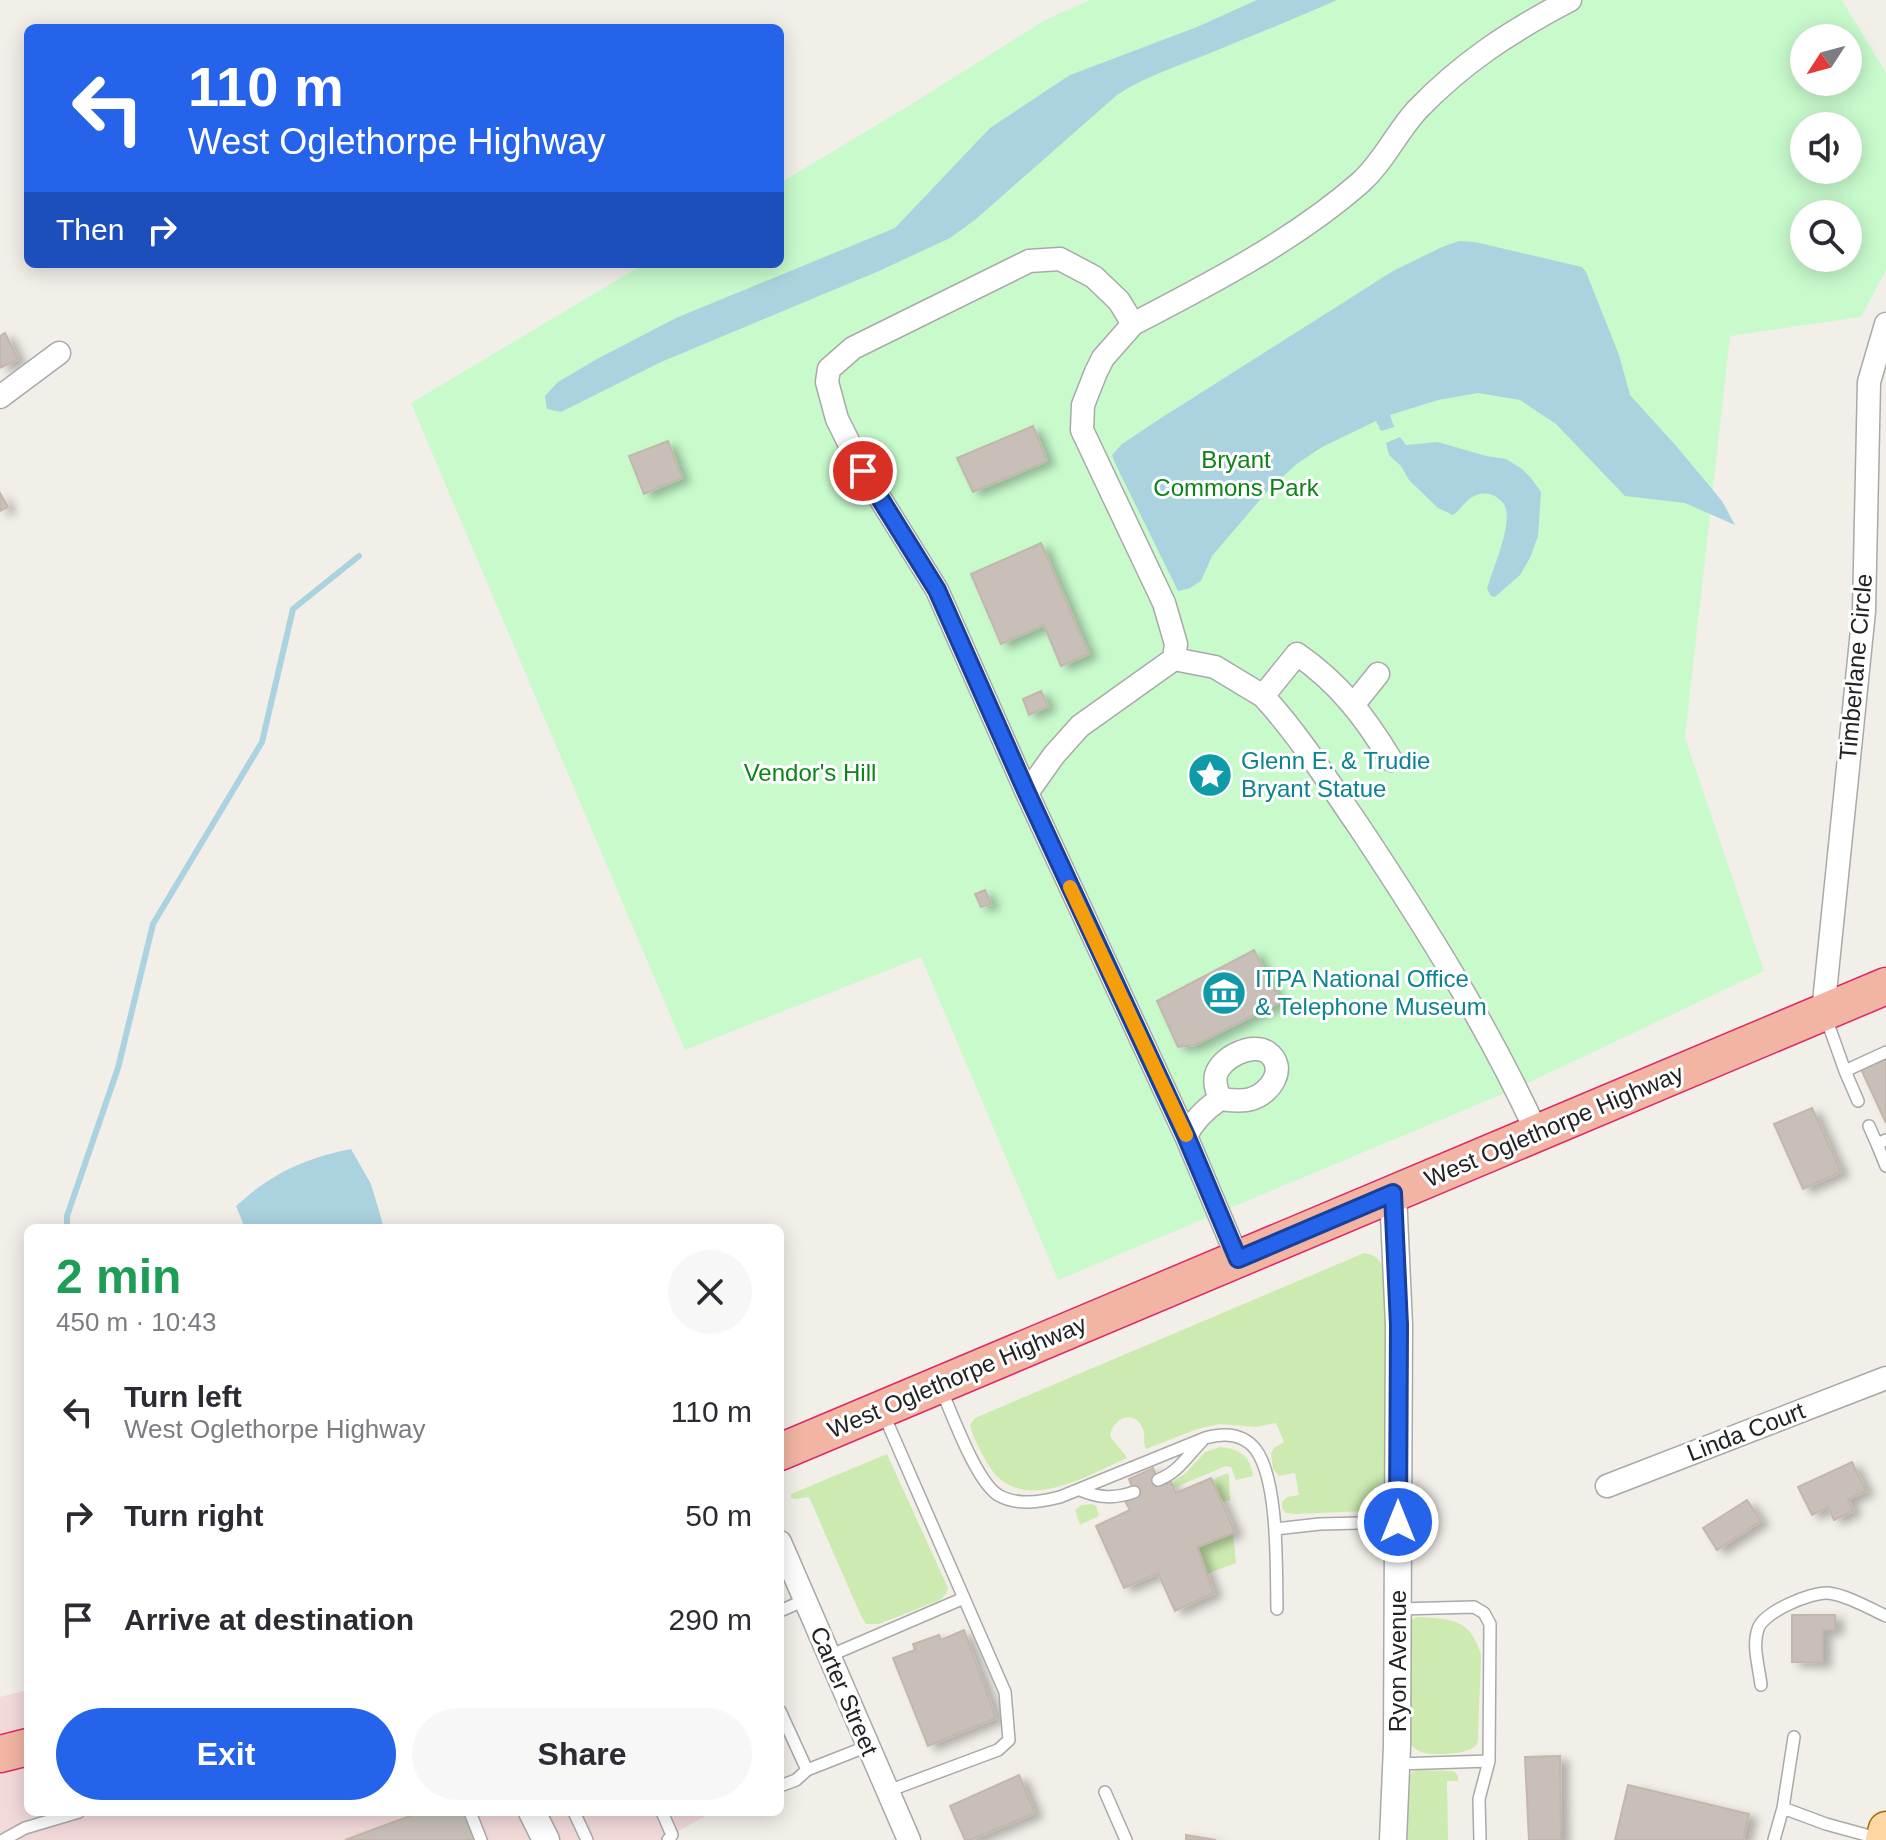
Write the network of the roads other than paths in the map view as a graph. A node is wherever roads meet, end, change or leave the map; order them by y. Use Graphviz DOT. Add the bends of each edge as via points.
graph roads {
  1 [pos="1570,0"];
  2 [pos="1133,324"];
  3 [pos="1886,324"];
  4 [pos="59,353"];
  5 [pos="0,397"];
  6 [pos="1886,602"];
  7 [pos="1864,611"];
  8 [pos="1174,659"];
  9 [pos="1378,674"];
  10 [pos="1263,696"];
  11 [pos="1354,704"];
  12 [pos="1391,760"];
  13 [pos="1027,793"];
  14 [pos="1886,986"];
  15 [pos="1823,1012"];
  16 [pos="1886,1052"];
  17 [pos="1845,1071"];
  18 [pos="1867,1081"];
  19 [pos="1853,1088"];
  20 [pos="1220,1099"];
  21 [pos="1858,1101"];
  22 [pos="1869,1126"];
  23 [pos="1537,1133"];
  24 [pos="1186,1136"];
  25 [pos="1882,1142"];
  26 [pos="1886,1166"];
  27 [pos="1393,1193"];
  28 [pos="1238,1259"];
  29 [pos="1886,1378"];
  30 [pos="939,1385"];
  31 [pos="882,1409"];
  32 [pos="1205,1438"];
  33 [pos="784,1450"];
  34 [pos="1158,1480"];
  35 [pos="1607,1486"];
  36 [pos="1080,1490"];
  37 [pos="1134,1492"];
  38 [pos="1398,1522"];
  39 [pos="1275,1529"];
  40 [pos="784,1551"];
  41 [pos="964,1598"];
  42 [pos="805,1600"];
  43 [pos="784,1609"];
  44 [pos="1277,1609"];
  45 [pos="1398,1609"];
  46 [pos="1886,1616"];
  47 [pos="829,1656"];
  48 [pos="1761,1685"];
  49 [pos="784,1720"];
  50 [pos="1794,1737"];
  51 [pos="868,1746"];
  52 [pos="24,1748"];
  53 [pos="0,1754"];
  54 [pos="1489,1761"];
  55 [pos="1397,1764"];
  56 [pos="807,1770"];
  57 [pos="784,1784"];
  58 [pos="888,1791"];
  59 [pos="1105,1792"];
  60 [pos="1783,1808"];
  61 [pos="66,1816"];
  62 [pos="472,1816"];
  63 [pos="534,1816"];
  64 [pos="576,1816"];
  65 [pos="664,1816"];
  66 [pos="1886,1829"];
  67 [pos="3,1840"];
  68 [pos="481,1840"];
  69 [pos="546,1840"];
  70 [pos="587,1840"];
  71 [pos="668,1840"];
  72 [pos="909,1840"];
  73 [pos="1126,1840"];
  74 [pos="1393,1840"];
  75 [pos="1480,1840"];
  76 [pos="1774,1840"];
  77 [pos="1884,1840"];
  1 -- 2 [label="street" via="1475,58 1416,111 1384,156 1334,204"];
  2 -- 8 [label="street" via="1096,372 1083,405 1082,430 1164,603 1176,644"];
  2 -- 13 [label="street" via="1094,277 1060,259 1029,261 853,348 829,369 827,382 837,419 937,590"];
  3 -- 7 [label="street, Timberlane Circle" via="1869,382"];
  4 -- 5 [label="street"];
  6 -- 7 [label="street"];
  7 -- 15 [label="street, Timberlane Circle"];
  8 -- 10 [label="street" via="1215,667"];
  8 -- 13 [label="street" via="1080,726"];
  9 -- 11 [label="street"];
  10 -- 11 [label="street" via="1297,654"];
  10 -- 23 [label="street" via="1323,774 1425,927"];
  11 -- 12 [label="street"];
  13 -- 24 [label="street"];
  14 -- 15 [label="highway, West Oglethorpe Highway"];
  15 -- 17 [label="lane"];
  15 -- 23 [label="highway, West Oglethorpe Highway"];
  16 -- 17 [label="lane"];
  17 -- 19 [label="lane"];
  18 -- 19 [label="lane"];
  19 -- 21 [label="lane"];
  20 -- 24 [label="street"];
  22 -- 25 [label="lane"];
  23 -- 27 [label="highway, West Oglethorpe Highway"];
  24 -- 28 [label="street"];
  25 -- 26 [label="lane"];
  27 -- 28 [label="highway, West Oglethorpe Highway"];
  27 -- 38 [label="street, Ryon Avenue"];
  28 -- 30 [label="highway, West Oglethorpe Highway"];
  29 -- 35 [label="street, Linda Court"];
  30 -- 31 [label="highway, West Oglethorpe Highway"];
  30 -- 36 [label="lane" via="984,1480 998,1495 1038,1503"];
  31 -- 33 [label="highway, West Oglethorpe Highway"];
  31 -- 41 [label="lane"];
  32 -- 34 [label="lane" via="1174,1473"];
  32 -- 36 [label="lane"];
  32 -- 39 [label="lane" via="1231,1435 1255,1448 1268,1482"];
  36 -- 37 [label="lane" via="1105,1498"];
  38 -- 39 [label="lane"];
  38 -- 45 [label="street, Ryon Avenue"];
  39 -- 44 [label="lane"];
  40 -- 42 [label="street, Carter Street"];
  41 -- 47 [label="lane"];
  41 -- 58 [label="lane" via="1005,1692 1009,1740 998,1750"];
  42 -- 43 [label="lane"];
  42 -- 47 [label="street, Carter Street"];
  45 -- 54 [label="lane" via="1474,1607 1484,1613 1492,1635"];
  45 -- 55 [label="street, Ryon Avenue"];
  46 -- 48 [label="lane" via="1826,1593 1773,1612 1759,1625 1755,1641"];
  47 -- 51 [label="street, Carter Street"];
  49 -- 56 [label="lane"];
  50 -- 60 [label="lane"];
  51 -- 56 [label="lane"];
  51 -- 58 [label="street, Carter Street"];
  52 -- 53 [label="highway"];
  54 -- 55 [label="lane"];
  54 -- 75 [label="lane" via="1479,1799"];
  55 -- 74 [label="street, Ryon Avenue"];
  56 -- 57 [label="lane"];
  58 -- 72 [label="street, Carter Street"];
  59 -- 73 [label="lane"];
  60 -- 76 [label="lane"];
  60 -- 77 [label="lane"];
  61 -- 67 [label="lane"];
  62 -- 68 [label="lane"];
  63 -- 69 [label="street"];
  64 -- 70 [label="lane"];
  65 -- 71 [label="lane" via="672,1835"];
  66 -- 77 [label="main road"];
}
